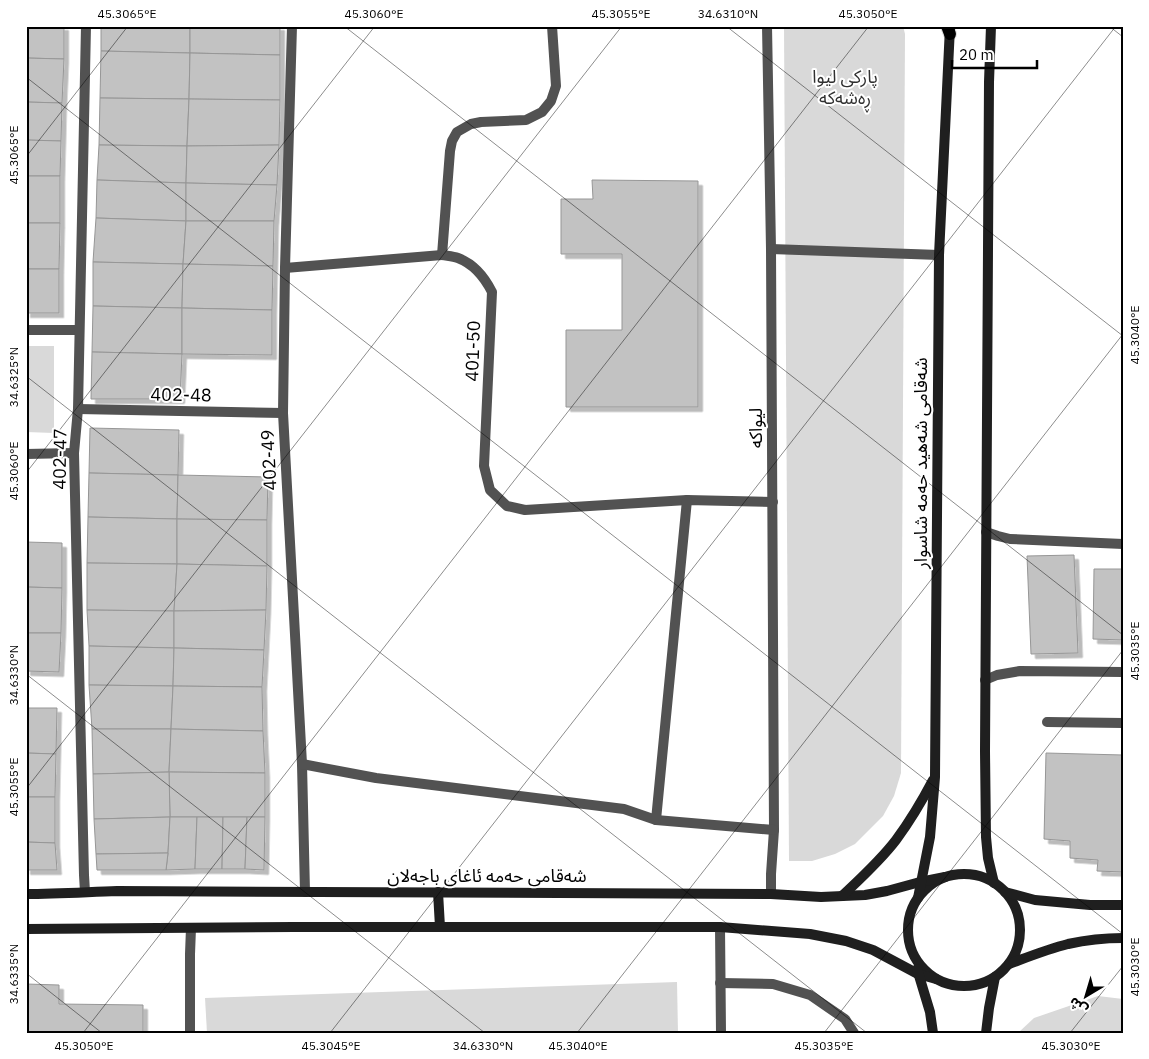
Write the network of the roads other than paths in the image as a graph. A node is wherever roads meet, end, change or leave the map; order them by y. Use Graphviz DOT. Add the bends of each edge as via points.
graph roads {
  1 [pos="86,26"];
  2 [pos="292,26"];
  3 [pos="552,26"];
  4 [pos="767,26"];
  5 [pos="991,26"];
  6 [pos="949,29"];
  7 [pos="771,249"];
  8 [pos="442,255"];
  9 [pos="939,255"];
  10 [pos="285,268"];
  11 [pos="26,330"];
  12 [pos="79,330"];
  13 [pos="78,409"];
  14 [pos="282,413"];
  15 [pos="74,453"];
  16 [pos="26,454"];
  17 [pos="687,500"];
  18 [pos="773,502"];
  19 [pos="986,532"];
  20 [pos="1123,544"];
  21 [pos="1123,672"];
  22 [pos="985,680"];
  23 [pos="1047,722"];
  24 [pos="1123,723"];
  25 [pos="302,764"];
  26 [pos="934,777"];
  27 [pos="656,820"];
  28 [pos="774,830"];
  29 [pos="945,877"];
  30 [pos="920,882"];
  31 [pos="994,883"];
  32 [pos="85,892"];
  33 [pos="305,892"];
  34 [pos="438,892"];
  35 [pos="1005,892"];
  36 [pos="26,894"];
  37 [pos="772,894"];
  38 [pos="842,896"];
  39 [pos="918,898"];
  40 [pos="1123,905"];
  41 [pos="440,927"];
  42 [pos="720,927"];
  43 [pos="191,928"];
  44 [pos="26,929"];
  45 [pos="1123,938"];
  46 [pos="916,958"];
  47 [pos="1009,964"];
  48 [pos="918,974"];
  49 [pos="995,977"];
  50 [pos="936,979"];
  51 [pos="720,983"];
  52 [pos="190,1033"];
  53 [pos="721,1033"];
  54 [pos="854,1033"];
  55 [pos="934,1033"];
  56 [pos="986,1033"];
  1 -- 12 [label="street, 402-47"];
  2 -- 10 [label="street, 402-49"];
  3 -- 8 [label="street" via="556,86 551,101 542,112 526,120 471,124 457,132 452,141"];
  4 -- 7 [label="street, لیواکە"];
  5 -- 19 [label="main road"];
  6 -- 9 [label="main road, شەقامی شەهید حەمە شاسوار"];
  7 -- 9 [label="street"];
  7 -- 18 [label="street, لیواکە"];
  8 -- 10 [label="street"];
  8 -- 17 [label="street, 401-50" via="459,258 469,264 478,271 492,292 484,466 490,490 507,506 525,510"];
  9 -- 26 [label="main road, شەقامی شەهید حەمە شاسوار"];
  10 -- 14 [label="street, 402-49"];
  11 -- 12 [label="street"];
  12 -- 13 [label="street, 402-47"];
  13 -- 14 [label="street, 402-48"];
  13 -- 15 [label="street, 402-47"];
  14 -- 25 [label="street, 402-49"];
  15 -- 16 [label="street"];
  15 -- 32 [label="street, 402-47"];
  17 -- 18 [label="street, 401-50"];
  17 -- 27 [label="street"];
  18 -- 28 [label="street, لیواکە"];
  19 -- 20 [label="street" via="1010,539"];
  19 -- 22 [label="main road"];
  21 -- 22 [label="street" via="1020,671"];
  22 -- 31 [label="main road" via="986,837"];
  23 -- 24 [label="street"];
  25 -- 27 [label="street" via="376,778 624,809"];
  25 -- 33 [label="street, 402-49"];
  26 -- 30 [label="main road, شەقامی شەهید حەمە شاسوار" via="930,837"];
  26 -- 38 [label="main road" via="896,840"];
  27 -- 28 [label="street"];
  28 -- 37 [label="street, لیواکە"];
  29 -- 30 [label="main road, شەقامی حەمە ئاغای باجەلان"];
  29 -- 31 [label="main road" via="979,876"];
  29 -- 39 [label="main road"];
  30 -- 38 [label="main road, شەقامی حەمە ئاغای باجەلان" via="887,891"];
  30 -- 39 [label="main road, شەقامی شەهید حەمە شاسوار"];
  31 -- 35 [label="main road"];
  32 -- 33 [label="main road, شەقامی حەمە ئاغای باجەلان"];
  32 -- 36 [label="main road, شەقامی حەمە ئاغای باجەلان"];
  33 -- 34 [label="main road, شەقامی حەمە ئاغای باجەلان"];
  34 -- 37 [label="main road, شەقامی حەمە ئاغای باجەلان"];
  34 -- 41 [label="main road"];
  35 -- 40 [label="main road" via="1035,900 1090,906"];
  35 -- 47 [label="main road" via="1016,908 1020,927 1018,947"];
  37 -- 38 [label="main road, شەقامی حەمە ئاغای باجەلان"];
  39 -- 46 [label="main road" via="908,928"];
  41 -- 42 [label="main road"];
  41 -- 43 [label="main road"];
  42 -- 48 [label="main road" via="810,934 846,941 873,950"];
  42 -- 51 [label="street"];
  43 -- 44 [label="main road"];
  43 -- 52 [label="street"];
  45 -- 47 [label="main road" via="1070,943"];
  46 -- 48 [label="main road"];
  46 -- 50 [label="main road"];
  47 -- 49 [label="main road"];
  48 -- 50 [label="main road"];
  48 -- 55 [label="main road"];
  49 -- 50 [label="main road" via="966,986"];
  49 -- 56 [label="main road"];
  51 -- 53 [label="street"];
  51 -- 54 [label="street" via="773,984 810,995 845,1019"];
}
